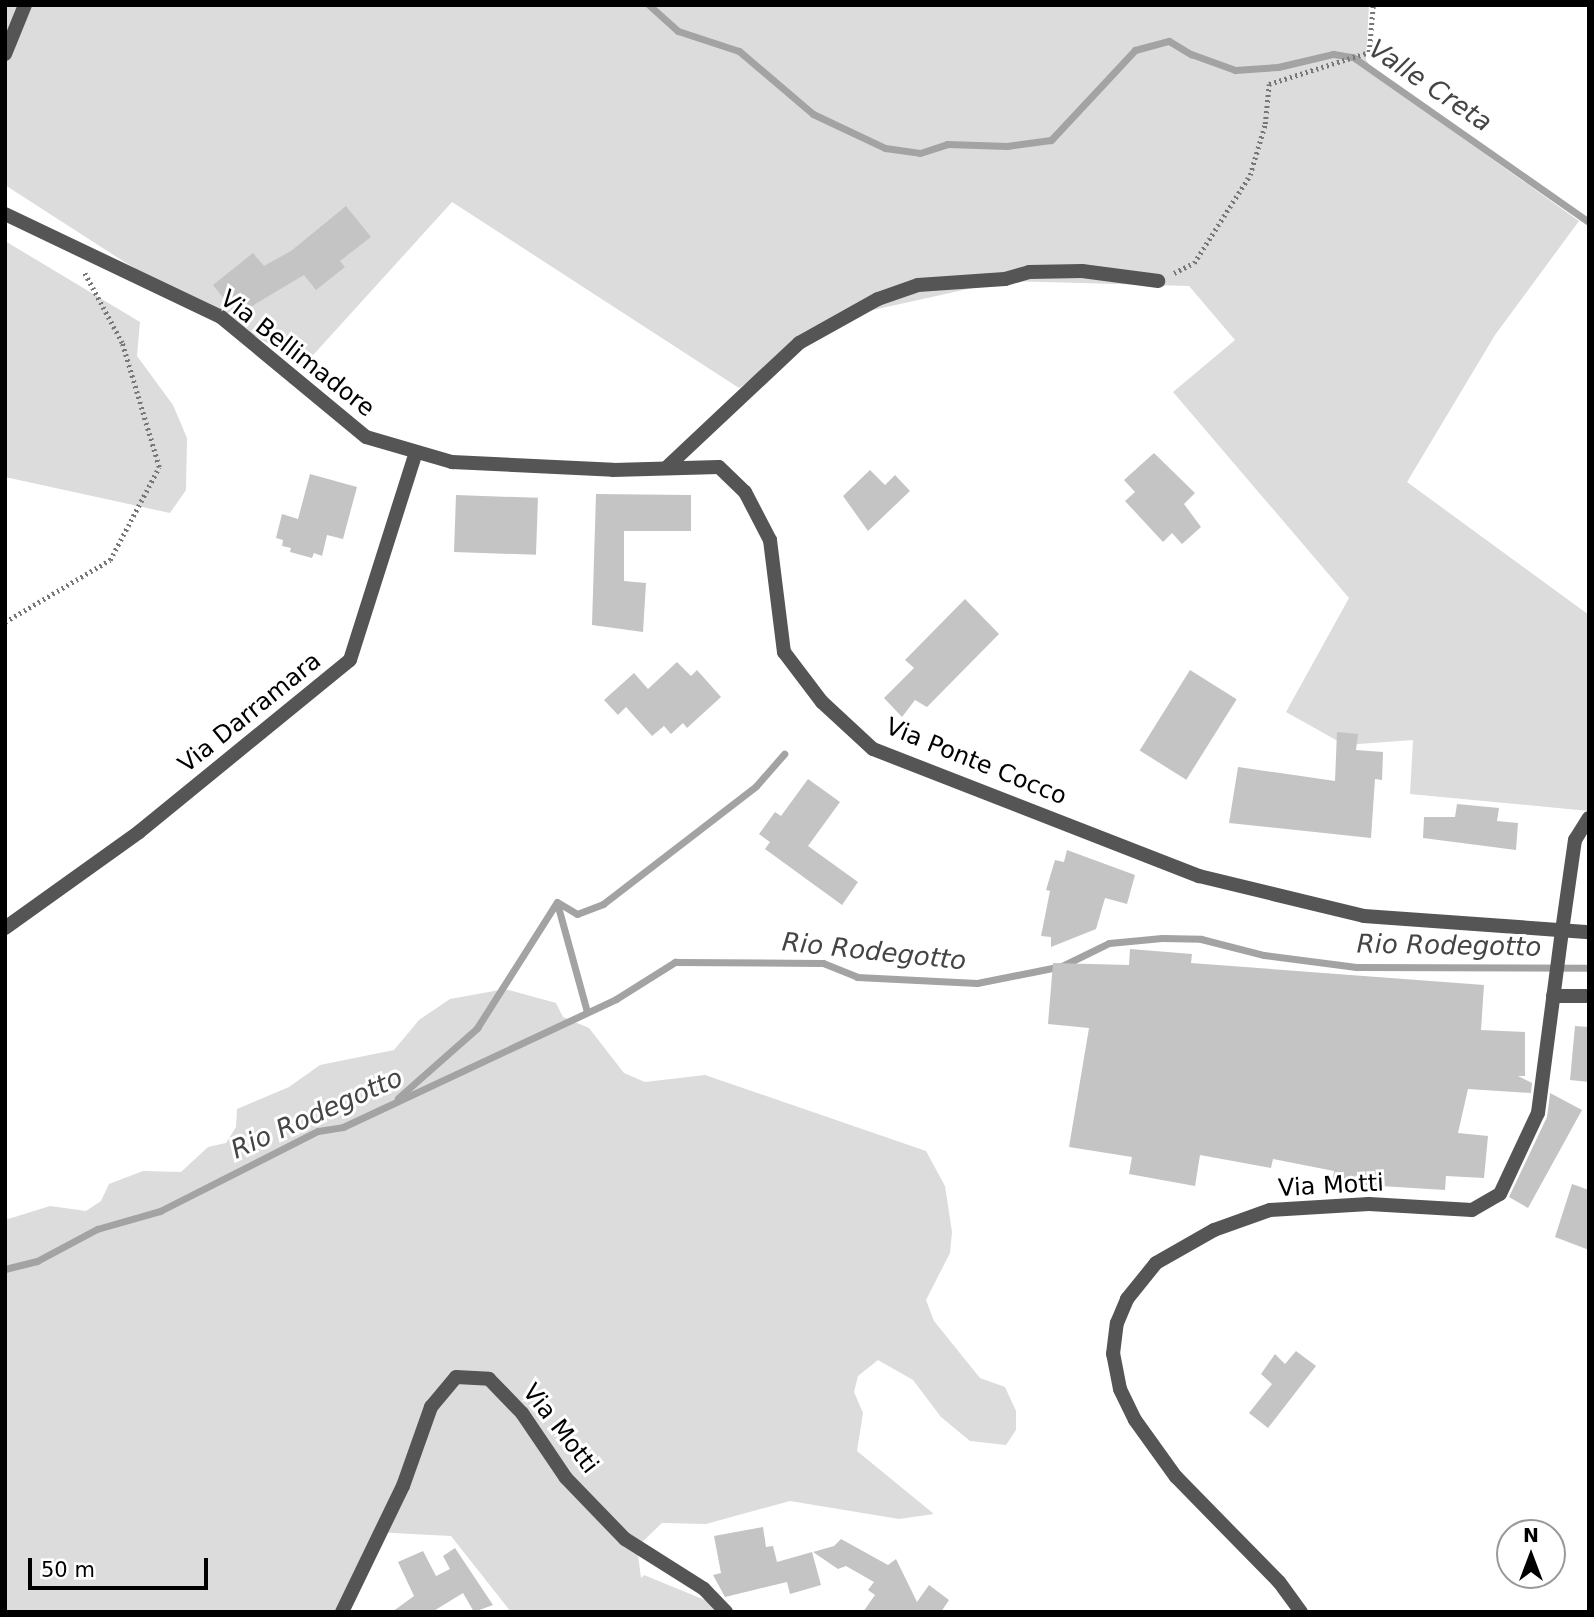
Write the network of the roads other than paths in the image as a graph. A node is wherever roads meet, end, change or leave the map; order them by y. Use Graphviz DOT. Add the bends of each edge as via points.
graph roads {
  1 [pos="25,5"];
  2 [pos="5,54"];
  3 [pos="5,214"];
  4 [pos="1158,281"];
  5 [pos="415,455"];
  6 [pos="452,462"];
  7 [pos="666,468"];
  8 [pos="1589,818"];
  9 [pos="5,929"];
  10 [pos="1562,931"];
  11 [pos="1589,932"];
  12 [pos="1554,990"];
  13 [pos="1589,996"];
  14 [pos="342,1612"];
  15 [pos="726,1612"];
  16 [pos="1301,1612"];
  1 -- 2 [label="street"];
  3 -- 5 [label="street, Via Bellimadore" via="221,317 366,437"];
  4 -- 7 [label="street" via="1082,271 1029,272 1005,279 918,285 878,299 799,343"];
  5 -- 6 [label="street, Via Bellimadore"];
  5 -- 9 [label="street, Via Darramara" via="350,660 150,823"];
  6 -- 7 [label="street, Via Ponte Cocco"];
  7 -- 10 [label="street, Via Ponte Cocco" via="719,467 745,492 770,540 784,652 822,702 873,749 1199,876 1364,916"];
  8 -- 10 [label="street, Via Motti" via="1575,840"];
  10 -- 11 [label="street, Via Ponte Cocco"];
  10 -- 12 [label="street, Via Motti"];
  12 -- 13 [label="street"];
  12 -- 16 [label="street, Via Motti" via="1538,1113 1520,1159 1500,1194 1487,1205 1472,1210 1369,1204 1270,1210 1214,1230 1156,1263 1122,1311 1113,1354 1120,1389 1135,1420 1176,1477 1279,1582"];
  14 -- 15 [label="street, Via Motti" via="402,1486 431,1407 456,1377 489,1379 522,1413 566,1478 625,1539 704,1589"];
}
